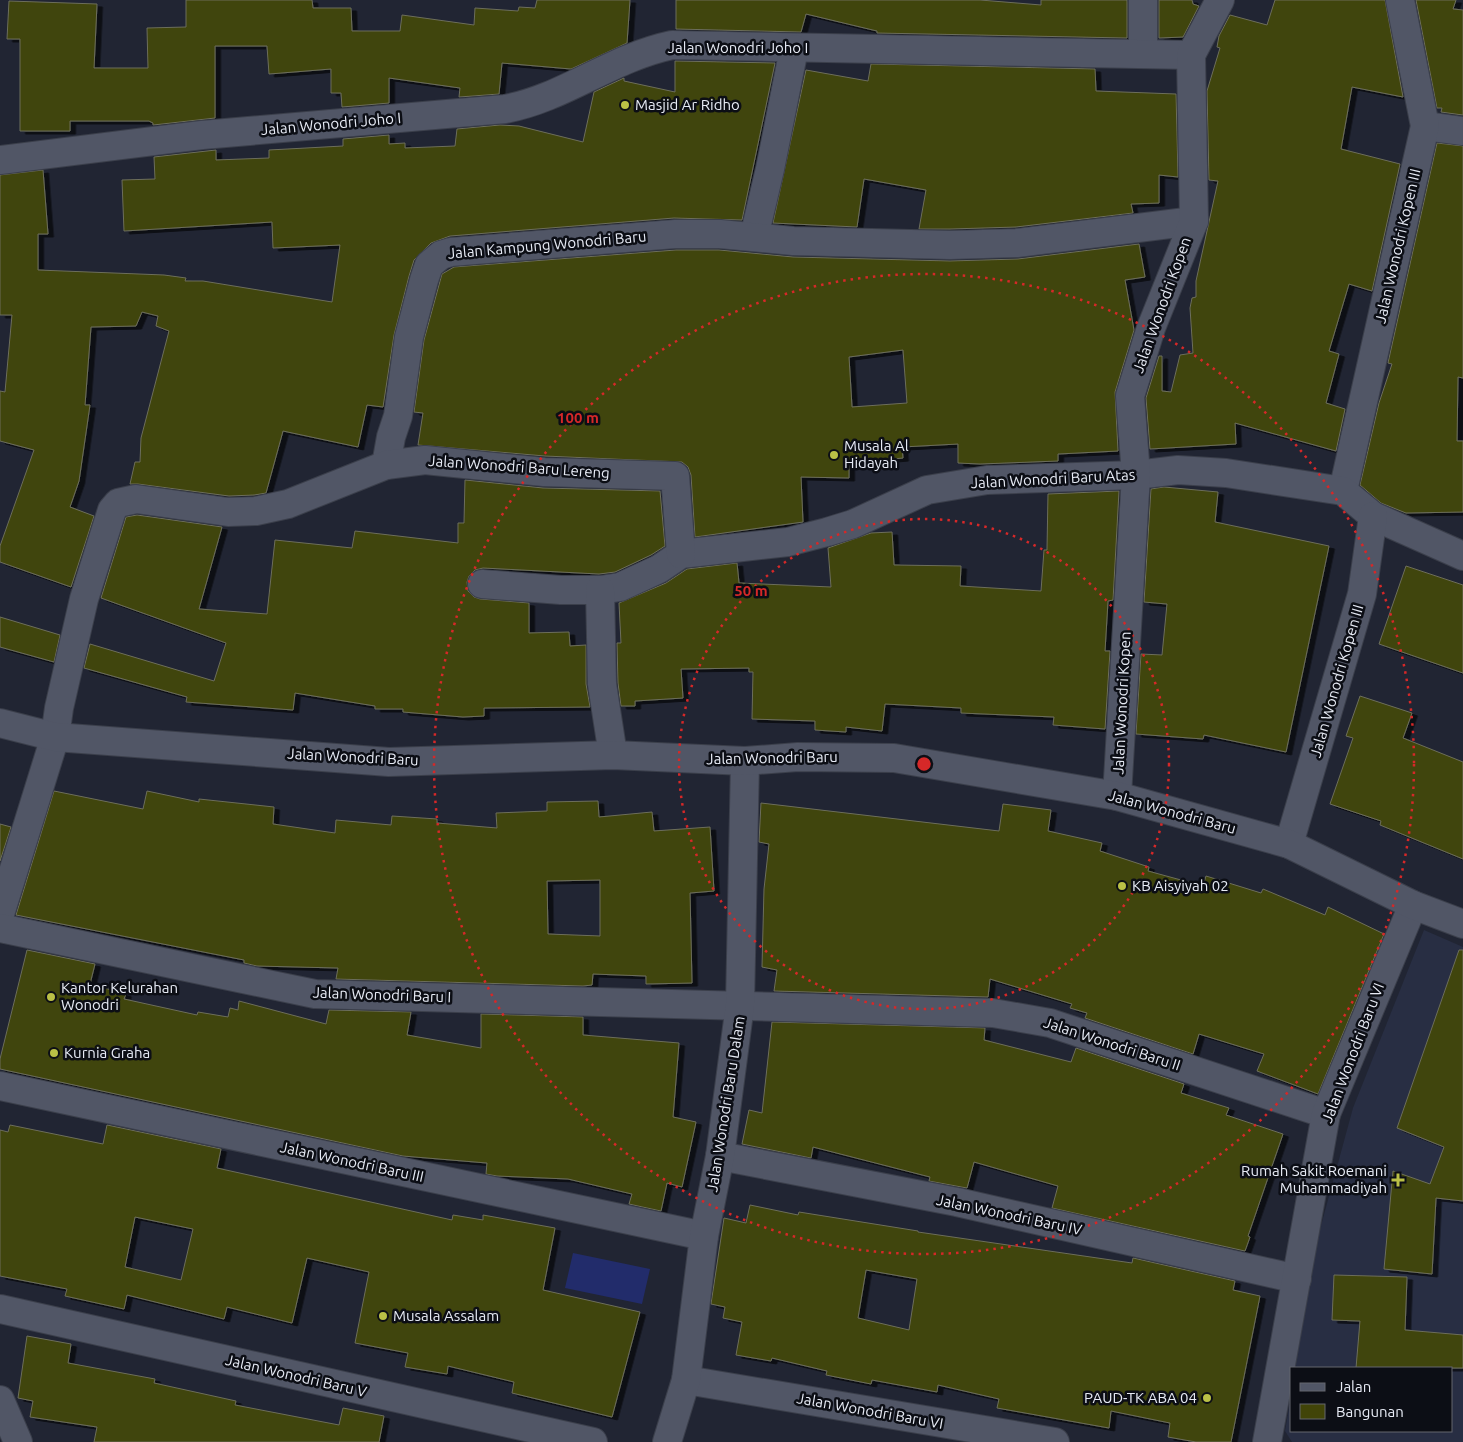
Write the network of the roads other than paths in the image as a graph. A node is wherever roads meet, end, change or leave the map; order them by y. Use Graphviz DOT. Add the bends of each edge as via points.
graph roads {
  1 [pos="1143,0"];
  2 [pos="1220,0"];
  3 [pos="1400,0"];
  4 [pos="794,49"];
  5 [pos="1142,52"];
  6 [pos="1191,55"];
  7 [pos="1425,126"];
  8 [pos="1463,131"];
  9 [pos="0,160"];
  10 [pos="1194,221"];
  11 [pos="754,237"];
  12 [pos="386,464"];
  13 [pos="1136,475"];
  14 [pos="1343,491"];
  15 [pos="1374,516"];
  16 [pos="681,554"];
  17 [pos="1463,556"];
  18 [pos="482,584"];
  19 [pos="600,590"];
  20 [pos="0,723"];
  21 [pos="55,737"];
  22 [pos="613,755"];
  23 [pos="745,761"];
  24 [pos="1117,796"];
  25 [pos="1289,844"];
  26 [pos="1413,905"];
  27 [pos="0,914"];
  28 [pos="1463,924"];
  29 [pos="0,928"];
  30 [pos="740,1005"];
  31 [pos="0,1086"];
  32 [pos="1326,1114"];
  33 [pos="720,1156"];
  34 [pos="704,1236"];
  35 [pos="1297,1279"];
  36 [pos="0,1310"];
  37 [pos="686,1380"];
  38 [pos="0,1400"];
  39 [pos="18,1442"];
  40 [pos="593,1442"];
  41 [pos="668,1442"];
  42 [pos="1055,1442"];
  43 [pos="1267,1442"];
  1 -- 5 [label="street"];
  2 -- 6 [label="street, Jalan Wonodri Kopen"];
  3 -- 7 [label="street, Jalan Wonodri Kopen III"];
  4 -- 5 [label="street, Jalan Wonodri Joho I"];
  4 -- 9 [label="street, Jalan Wonodri Joho I" via="672,45 634,55 538,101 505,109 202,135"];
  4 -- 11 [label="street"];
  5 -- 6 [label="street, Jalan Wonodri Joho I"];
  6 -- 10 [label="street, Jalan Wonodri Kopen"];
  7 -- 8 [label="street"];
  7 -- 14 [label="street, Jalan Wonodri Kopen III"];
  10 -- 11 [label="street, Jalan Kampung Wonodri Baru" via="1008,243 941,245"];
  10 -- 13 [label="street, Jalan Wonodri Kopen" via="1151,328 1130,396"];
  11 -- 12 [label="street, Jalan Kampung Wonodri Baru" via="674,234 441,255 430,264 424,280 409,338 398,416"];
  12 -- 16 [label="street, Jalan Wonodri Baru Lereng" via="425,460 544,472 675,476"];
  12 -- 21 [label="street, Jalan Wonodri Baru Lereng" via="288,504 256,511 228,512 136,499 118,503 112,510 84,599"];
  13 -- 14 [label="street, Jalan Wonodri Baru Atas" via="1178,470 1226,473"];
  13 -- 16 [label="street, Jalan Wonodri Baru Atas" via="987,480 927,490 853,524 827,532 788,542"];
  13 -- 24 [label="street, Jalan Wonodri Kopen"];
  14 -- 15 [label="street"];
  15 -- 17 [label="street"];
  15 -- 25 [label="street, Jalan Wonodri Kopen III" via="1362,594"];
  16 -- 19 [label="street, Jalan Wonodri Baru Atas" via="638,579 620,587"];
  18 -- 19 [label="street, Jalan Wonodri Baru Atas"];
  19 -- 22 [label="street" via="602,684"];
  20 -- 21 [label="street, Jalan Wonodri Baru"];
  21 -- 22 [label="street, Jalan Wonodri Baru" via="389,762"];
  21 -- 27 [label="street"];
  22 -- 23 [label="street, Jalan Wonodri Baru"];
  23 -- 24 [label="street, Jalan Wonodri Baru" via="798,757 894,758"];
  23 -- 30 [label="street, Jalan Wonodri Baru Dalam"];
  24 -- 25 [label="street, Jalan Wonodri Baru"];
  25 -- 26 [label="street, Jalan Wonodri Baru"];
  26 -- 28 [label="street, Jalan Wonodri Baru"];
  26 -- 32 [label="street, Jalan Wonodri Baru VI"];
  29 -- 30 [label="street, Jalan Wonodri Baru I" via="315,994"];
  30 -- 32 [label="street, Jalan Wonodri Baru II" via="993,1013 1050,1022"];
  30 -- 33 [label="street, Jalan Wonodri Baru Dalam"];
  31 -- 34 [label="street, Jalan Wonodri Baru III"];
  32 -- 35 [label="street, Jalan Wonodri Baru VI"];
  33 -- 34 [label="street, Jalan Wonodri Baru Dalam"];
  33 -- 35 [label="street, Jalan Wonodri Baru IV" via="957,1202"];
  34 -- 37 [label="street, Jalan Wonodri Baru Dalam"];
  35 -- 43 [label="street, Jalan Wonodri Baru VI"];
  36 -- 40 [label="street, Jalan Wonodri Baru V"];
  37 -- 41 [label="street, Jalan Wonodri Baru Dalam"];
  37 -- 42 [label="street, Jalan Wonodri Baru VI"];
  38 -- 39 [label="street"];
}
